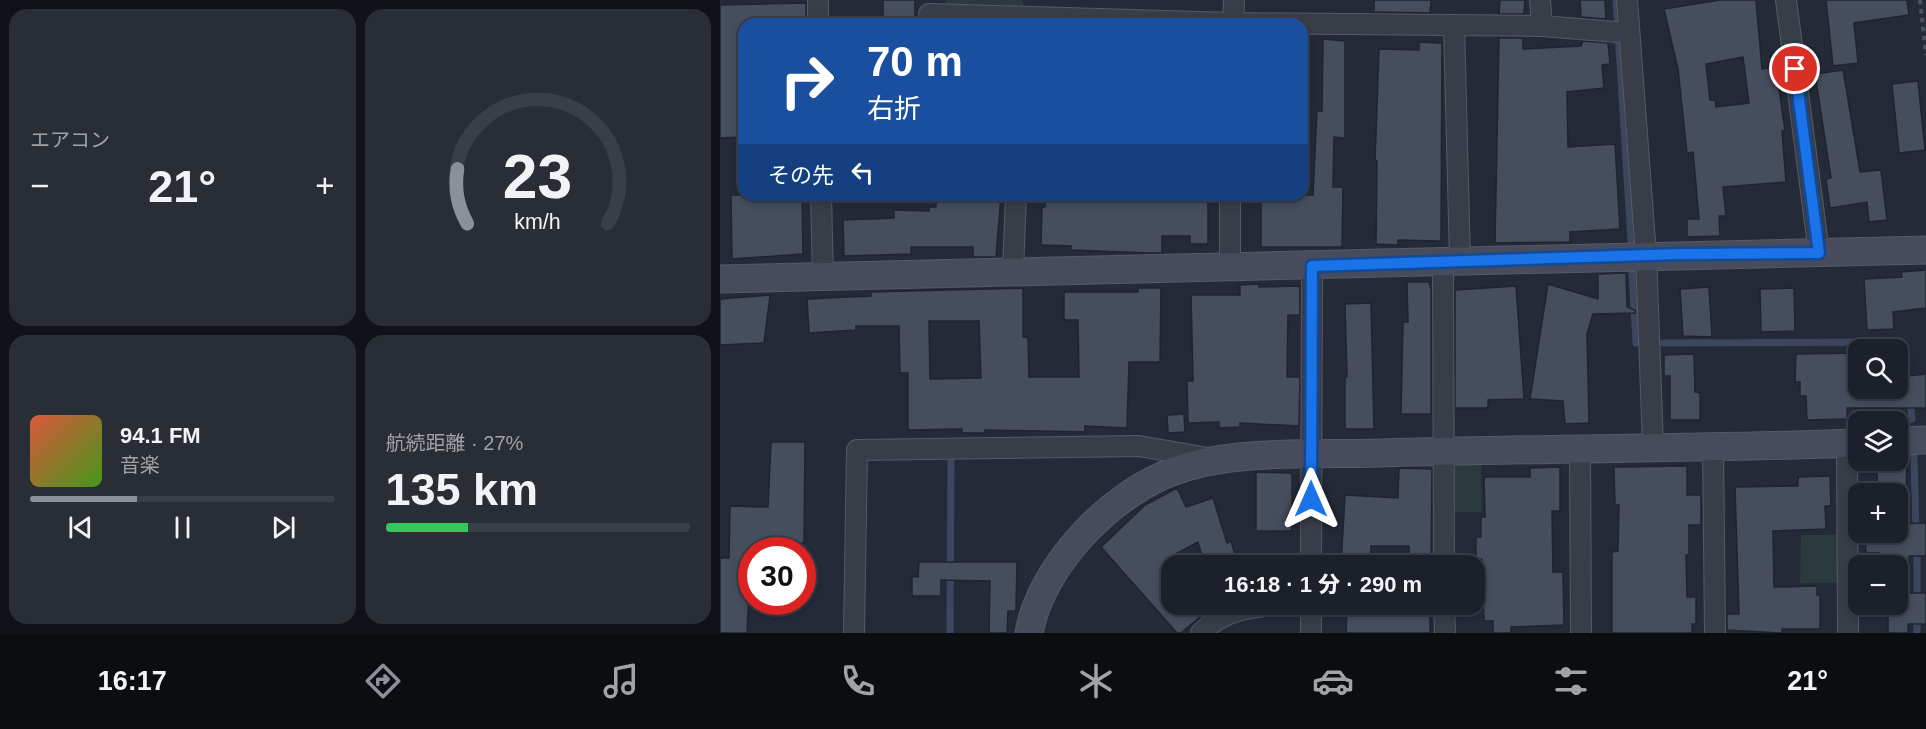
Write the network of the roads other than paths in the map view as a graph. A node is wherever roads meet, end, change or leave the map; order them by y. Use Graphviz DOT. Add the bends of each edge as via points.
graph roads {
  1 [pos="818,0"];
  2 [pos="1234,0"];
  3 [pos="1540,0"];
  4 [pos="1627,0"];
  5 [pos="1786,0"];
  6 [pos="929,13"];
  7 [pos="818,18"];
  8 [pos="1067,18"];
  9 [pos="1233,18"];
  10 [pos="1308,24"];
  11 [pos="1454,25"];
  12 [pos="1542,26"];
  13 [pos="1629,33"];
  14 [pos="821,201"];
  15 [pos="1016,201"];
  16 [pos="1230,201"];
  17 [pos="1926,250"];
  18 [pos="1819,253"];
  19 [pos="1646,255"];
  20 [pos="1452,260"];
  21 [pos="1230,266"];
  22 [pos="1312,266"];
  23 [pos="1013,272"];
  24 [pos="823,277"];
  25 [pos="720,279"];
  26 [pos="1926,440"];
  27 [pos="1908,441"];
  28 [pos="1848,443"];
  29 [pos="1653,446"];
  30 [pos="1713,446"];
  31 [pos="1580,450"];
  32 [pos="1443,451"];
  33 [pos="1310,455"];
  34 [pos="1214,459"];
  35 [pos="1852,471"];
  36 [pos="1311,555"];
  37 [pos="1444,555"];
  38 [pos="1227,615"];
  39 [pos="1311,615"];
  40 [pos="1444,615"];
  41 [pos="854,633"];
  42 [pos="1029,633"];
  43 [pos="1201,633"];
  44 [pos="1311,633"];
  45 [pos="1445,633"];
  46 [pos="1581,633"];
  47 [pos="1715,633"];
  48 [pos="1848,633"];
  1 -- 7 [label="street"];
  2 -- 9 [label="street"];
  3 -- 12 [label="street"];
  4 -- 13 [label="street"];
  5 -- 18 [label="street"];
  6 -- 8 [label="street"];
  10 -- 11 [label="street"];
  11 -- 12 [label="street"];
  11 -- 20 [label="street"];
  12 -- 13 [label="street"];
  13 -- 19 [label="street"];
  14 -- 24 [label="street"];
  15 -- 23 [label="street"];
  16 -- 21 [label="street"];
  17 -- 18 [label="street"];
  18 -- 19 [label="street"];
  19 -- 20 [label="street"];
  19 -- 29 [label="street"];
  20 -- 22 [label="street"];
  20 -- 32 [label="street"];
  21 -- 22 [label="street"];
  21 -- 23 [label="street"];
  22 -- 33 [label="street"];
  23 -- 24 [label="street"];
  24 -- 25 [label="street"];
  26 -- 27 [label="street"];
  28 -- 30 [label="street"];
  29 -- 30 [label="street"];
  29 -- 31 [label="street"];
  30 -- 47 [label="street"];
  31 -- 32 [label="street"];
  31 -- 46 [label="street"];
  32 -- 33 [label="street"];
  32 -- 37 [label="street"];
  33 -- 34 [label="street"];
  33 -- 36 [label="street"];
  34 -- 41 [label="street" via="1139,446 857,450"];
  34 -- 42 [label="street" via="1175,471 1124,498 1098,520 1047,582 1037,601"];
  35 -- 48 [label="street"];
  38 -- 43 [label="street" via="1212,621"];
  39 -- 44 [label="street"];
  40 -- 45 [label="street"];
}
